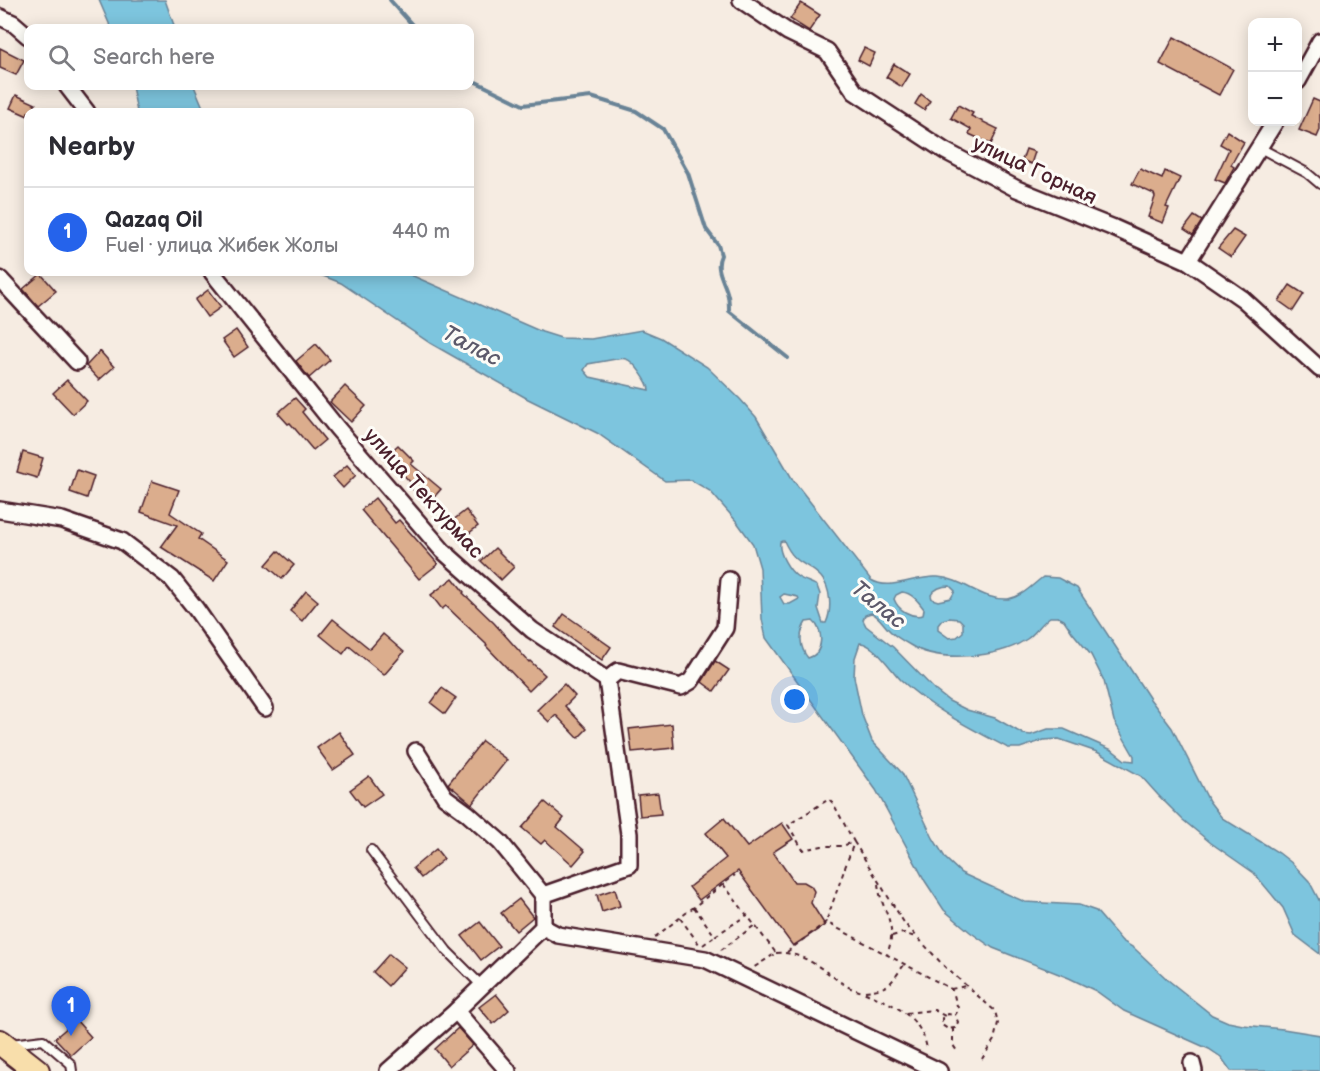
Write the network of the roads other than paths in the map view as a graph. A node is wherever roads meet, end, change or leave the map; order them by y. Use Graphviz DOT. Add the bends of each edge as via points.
graph roads {
  1 [pos="741,0"];
  2 [pos="0,17"];
  3 [pos="24,32"];
  4 [pos="1320,41"];
  5 [pos="1302,74"];
  6 [pos="70,90"];
  7 [pos="84,108"];
  8 [pos="1273,126"];
  9 [pos="1260,148"];
  10 [pos="1320,184"];
  11 [pos="1188,261"];
  12 [pos="215,276"];
  13 [pos="1,282"];
  14 [pos="77,362"];
  15 [pos="1320,369"];
  16 [pos="0,510"];
  17 [pos="729,580"];
  18 [pos="607,680"];
  19 [pos="265,708"];
  20 [pos="416,751"];
  21 [pos="370,850"];
  22 [pos="543,895"];
  23 [pos="543,927"];
  24 [pos="482,986"];
  25 [pos="456,1011"];
  26 [pos="2,1043"];
  27 [pos="934,1069"];
  28 [pos="38,1071"];
  29 [pos="72,1071"];
  30 [pos="388,1071"];
  31 [pos="508,1071"];
  1 -- 11 [label="street, улица Горная" via="788,32 827,51 855,92 945,150 1017,189"];
  2 -- 3 [label="street"];
  4 -- 5 [label="street"];
  6 -- 7 [label="street"];
  8 -- 9 [label="street"];
  9 -- 10 [label="lane"];
  9 -- 11 [label="street"];
  11 -- 15 [label="street, улица Горная" via="1243,299"];
  12 -- 18 [label="street, улица Тектурмас" via="337,428 443,551 532,630"];
  13 -- 14 [label="street"];
  16 -- 19 [label="street" via="62,520 122,541 172,579"];
  17 -- 18 [label="street" via="725,628 690,681 681,687 618,671"];
  18 -- 22 [label="street" via="629,834 629,865"];
  20 -- 22 [label="street" via="445,797 500,842"];
  21 -- 24 [label="lane" via="447,951"];
  22 -- 23 [label="street"];
  23 -- 24 [label="street"];
  23 -- 27 [label="street" via="558,935 705,960"];
  24 -- 25 [label="street"];
  25 -- 30 [label="street"];
  25 -- 31 [label="street"];
  26 -- 28 [label="main road"];
  26 -- 29 [label="lane" via="43,1040 71,1064"];
}
